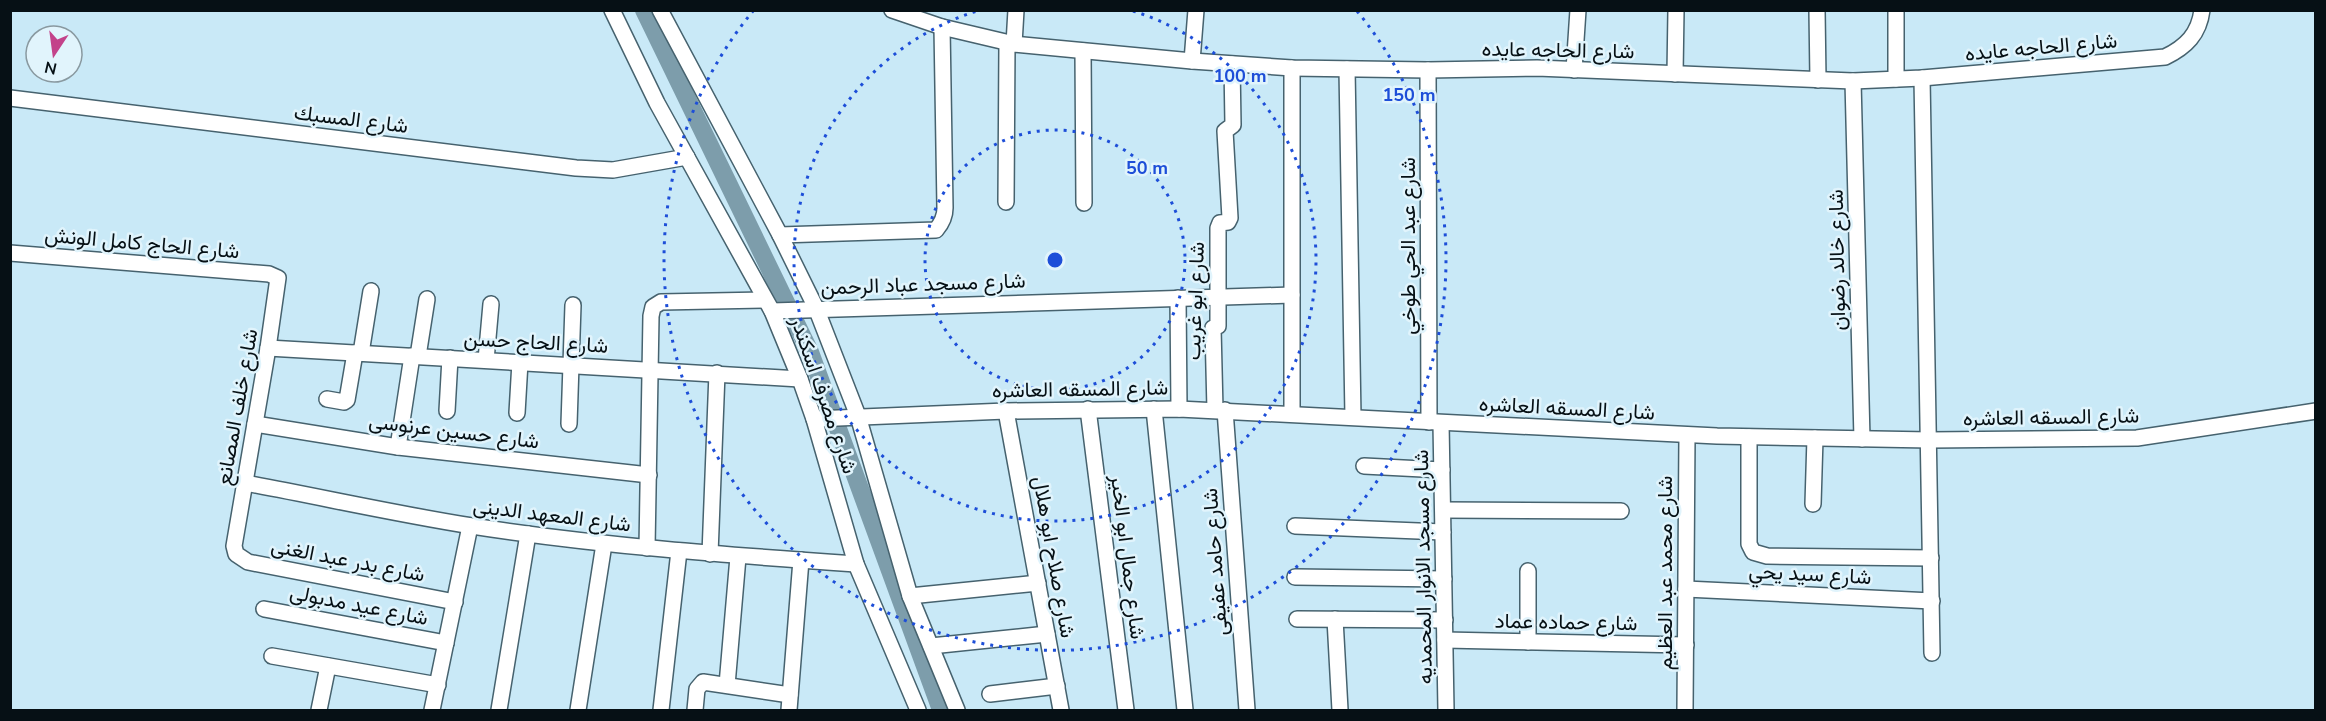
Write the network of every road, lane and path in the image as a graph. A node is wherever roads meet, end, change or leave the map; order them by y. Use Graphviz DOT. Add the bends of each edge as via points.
graph roads {
  1 [pos="612,10"];
  2 [pos="660,10"];
  3 [pos="892,10"];
  4 [pos="1016,10"];
  5 [pos="1196,10"];
  6 [pos="1578,10"];
  7 [pos="1676,10"];
  8 [pos="1817,10"];
  9 [pos="1896,10"];
  10 [pos="2202,10"];
  11 [pos="942,27"];
  12 [pos="1010,43"];
  13 [pos="1083,51"];
  14 [pos="1192,61"];
  15 [pos="1232,64"];
  16 [pos="1292,68"];
  17 [pos="1347,69"];
  18 [pos="1428,70"];
  19 [pos="1574,70"];
  20 [pos="1675,74"];
  21 [pos="1922,78"];
  22 [pos="1818,80"];
  23 [pos="1896,80"];
  24 [pos="1853,81"];
  25 [pos="10,98"];
  26 [pos="687,157"];
  27 [pos="1006,202"];
  28 [pos="1084,204"];
  29 [pos="780,235"];
  30 [pos="10,253"];
  31 [pos="270,274"];
  32 [pos="371,291"];
  33 [pos="1292,295"];
  34 [pos="1218,297"];
  35 [pos="1178,298"];
  36 [pos="427,299"];
  37 [pos="491,304"];
  38 [pos="573,304"];
  39 [pos="769,305"];
  40 [pos="816,308"];
  41 [pos="268,348"];
  42 [pos="358,353"];
  43 [pos="415,356"];
  44 [pos="450,358"];
  45 [pos="486,360"];
  46 [pos="520,362"];
  47 [pos="572,365"];
  48 [pos="650,369"];
  49 [pos="717,373"];
  50 [pos="800,379"];
  51 [pos="327,399"];
  52 [pos="1088,409"];
  53 [pos="1154,409"];
  54 [pos="1179,409"];
  55 [pos="1220,410"];
  56 [pos="447,411"];
  57 [pos="1006,411"];
  58 [pos="2316,411"];
  59 [pos="517,412"];
  60 [pos="1293,413"];
  61 [pos="858,416"];
  62 [pos="1353,417"];
  63 [pos="814,419"];
  64 [pos="1435,423"];
  65 [pos="255,424"];
  66 [pos="569,424"];
  67 [pos="1687,435"];
  68 [pos="1749,437"];
  69 [pos="1815,438"];
  70 [pos="1862,439"];
  71 [pos="1930,440"];
  72 [pos="398,447"];
  73 [pos="1364,466"];
  74 [pos="1442,470"];
  75 [pos="649,475"];
  76 [pos="245,483"];
  77 [pos="1813,504"];
  78 [pos="1443,510"];
  79 [pos="1622,511"];
  80 [pos="470,526"];
  81 [pos="1295,526"];
  82 [pos="1443,532"];
  83 [pos="528,534"];
  84 [pos="604,544"];
  85 [pos="647,548"];
  86 [pos="679,552"];
  87 [pos="236,554"];
  88 [pos="710,554"];
  89 [pos="738,557"];
  90 [pos="1931,558"];
  91 [pos="801,560"];
  92 [pos="856,564"];
  93 [pos="1528,571"];
  94 [pos="1295,577"];
  95 [pos="1444,579"];
  96 [pos="1038,583"];
  97 [pos="1686,589"];
  98 [pos="910,596"];
  99 [pos="1932,600"];
  100 [pos="455,602"];
  101 [pos="264,609"];
  102 [pos="1296,619"];
  103 [pos="1335,620"];
  104 [pos="1445,620"];
  105 [pos="1047,634"];
  106 [pos="1445,640"];
  107 [pos="1528,642"];
  108 [pos="446,643"];
  109 [pos="1686,645"];
  110 [pos="931,646"];
  111 [pos="1932,654"];
  112 [pos="272,656"];
  113 [pos="328,666"];
  114 [pos="438,685"];
  115 [pos="727,685"];
  116 [pos="1057,686"];
  117 [pos="990,694"];
  118 [pos="790,695"];
  119 [pos="319,711"];
  120 [pos="432,711"];
  121 [pos="500,711"];
  122 [pos="578,711"];
  123 [pos="661,711"];
  124 [pos="695,711"];
  125 [pos="789,711"];
  126 [pos="918,711"];
  127 [pos="957,711"];
  128 [pos="1061,711"];
  129 [pos="1126,711"];
  130 [pos="1185,711"];
  131 [pos="1247,711"];
  132 [pos="1340,711"];
  133 [pos="1446,711"];
  134 [pos="1686,711"];
  1 -- 26 [label="street, شارع مصرف اسكندر"];
  2 -- 29 [label="street, شارع مصرف اسكندر"];
  3 -- 11 [label="street, شارع الحاجه عايده"];
  4 -- 12 [label="street"];
  5 -- 14 [label="street"];
  6 -- 19 [label="street"];
  7 -- 20 [label="street"];
  8 -- 22 [label="street"];
  9 -- 23 [label="street"];
  10 -- 21 [label="street, شارع الحاجه عايده" via="2196,32 2188,43 2165,57"];
  11 -- 12 [label="street, شارع الحاجه عايده"];
  11 -- 29 [label="street" via="945,217 941,225 936,230"];
  12 -- 13 [label="street, شارع الحاجه عايده"];
  12 -- 27 [label="street"];
  13 -- 14 [label="street, شارع الحاجه عايده"];
  13 -- 28 [label="street"];
  14 -- 15 [label="street, شارع الحاجه عايده"];
  15 -- 16 [label="street, شارع الحاجه عايده"];
  15 -- 34 [label="street, شارع ابو غريب" via="1233,125 1225,131 1230,218 1218,225"];
  16 -- 17 [label="street, شارع الحاجه عايده"];
  16 -- 33 [label="street"];
  17 -- 18 [label="street, شارع الحاجه عايده"];
  17 -- 62 [label="street"];
  18 -- 19 [label="street, شارع الحاجه عايده"];
  18 -- 64 [label="street, شارع عبد الحي طوخي"];
  19 -- 20 [label="street, شارع الحاجه عايده"];
  20 -- 22 [label="street, شارع الحاجه عايده"];
  21 -- 23 [label="street, شارع الحاجه عايده"];
  21 -- 71 [label="street"];
  22 -- 24 [label="street, شارع الحاجه عايده"];
  23 -- 24 [label="street, شارع الحاجه عايده"];
  24 -- 70 [label="street, شارع خالد رضوان"];
  25 -- 26 [label="street, شارع المسبك" via="576,168 613,170"];
  26 -- 39 [label="street, شارع مصرف اسكندر"];
  29 -- 40 [label="street, شارع مصرف اسكندر"];
  30 -- 31 [label="street, شارع الحاج كامل الونش"];
  31 -- 41 [label="street, شارع خلف المصانع" via="279,281"];
  32 -- 42 [label="street"];
  33 -- 34 [label="street, شارع مسجد عباد الرحمن"];
  33 -- 60 [label="street"];
  34 -- 35 [label="street, شارع مسجد عباد الرحمن"];
  34 -- 55 [label="street, شارع ابو غريب" via="1218,326 1213,328"];
  35 -- 40 [label="street, شارع مسجد عباد الرحمن"];
  35 -- 54 [label="street"];
  36 -- 43 [label="street"];
  37 -- 45 [label="street"];
  38 -- 47 [label="street"];
  39 -- 40 [label="street, شارع مسجد عباد الرحمن"];
  39 -- 48 [label="street, شارع مسجد عباد الرحمن" via="657,304 651,311"];
  39 -- 50 [label="street, شارع مصرف اسكندر"];
  40 -- 61 [label="street, شارع مصرف اسكندر"];
  41 -- 42 [label="street, شارع الحاج حسن"];
  41 -- 65 [label="street, شارع خلف المصانع"];
  42 -- 43 [label="street, شارع الحاج حسن"];
  42 -- 51 [label="street" via="346,401"];
  43 -- 44 [label="street, شارع الحاج حسن"];
  43 -- 72 [label="street"];
  44 -- 45 [label="street, شارع الحاج حسن"];
  44 -- 56 [label="street"];
  45 -- 46 [label="street, شارع الحاج حسن"];
  46 -- 47 [label="street, شارع الحاج حسن"];
  46 -- 59 [label="street"];
  47 -- 48 [label="street, شارع الحاج حسن"];
  47 -- 66 [label="street"];
  48 -- 49 [label="street, شارع الحاج حسن"];
  48 -- 75 [label="street, شارع مسجد عباد الرحمن"];
  49 -- 50 [label="street, شارع الحاج حسن"];
  49 -- 88 [label="street"];
  50 -- 63 [label="street, شارع مصرف اسكندر"];
  52 -- 53 [label="street, شارع المسقه العاشره"];
  52 -- 57 [label="street, شارع المسقه العاشره"];
  52 -- 129 [label="street, شارع جمال ابو الخير"];
  53 -- 54 [label="street, شارع المسقه العاشره"];
  53 -- 130 [label="street"];
  54 -- 55 [label="street, شارع المسقه العاشره"];
  55 -- 60 [label="street, شارع المسقه العاشره"];
  55 -- 131 [label="street, شارع حامد عفيفى"];
  57 -- 61 [label="street, شارع المسقه العاشره"];
  57 -- 96 [label="street, شارع صلاح ابو هلال"];
  58 -- 71 [label="street, شارع المسقه العاشره" via="2138,438"];
  60 -- 62 [label="street, شارع المسقه العاشره"];
  61 -- 63 [label="street, شارع المسقه العاشره"];
  61 -- 98 [label="street, شارع مصرف اسكندر"];
  62 -- 64 [label="street, شارع المسقه العاشره"];
  63 -- 92 [label="street, شارع مصرف اسكندر"];
  64 -- 67 [label="street, شارع المسقه العاشره"];
  64 -- 74 [label="street, شارع مسجد الانوار المحمديه"];
  65 -- 72 [label="street, شارع حسين عرنوسى"];
  65 -- 76 [label="street, شارع خلف المصانع"];
  67 -- 68 [label="street, شارع المسقه العاشره"];
  67 -- 97 [label="street, شارع محمد عبد العظيم"];
  68 -- 69 [label="street, شارع المسقه العاشره"];
  68 -- 90 [label="street" via="1749,544 1753,552"];
  69 -- 70 [label="street, شارع المسقه العاشره"];
  69 -- 77 [label="street"];
  70 -- 71 [label="street, شارع المسقه العاشره"];
  71 -- 90 [label="street"];
  72 -- 75 [label="street, شارع حسين عرنوسى"];
  73 -- 74 [label="street"];
  74 -- 78 [label="street, شارع مسجد الانوار المحمديه"];
  75 -- 85 [label="street, شارع مسجد عباد الرحمن"];
  76 -- 80 [label="street, شارع المعهد الدينى"];
  76 -- 87 [label="street, شارع خلف المصانع"];
  78 -- 79 [label="street"];
  78 -- 82 [label="street, شارع مسجد الانوار المحمديه"];
  80 -- 83 [label="street, شارع المعهد الدينى"];
  80 -- 100 [label="street"];
  81 -- 82 [label="street"];
  82 -- 95 [label="street, شارع مسجد الانوار المحمديه"];
  83 -- 84 [label="street, شارع المعهد الدينى"];
  83 -- 121 [label="street"];
  84 -- 85 [label="street, شارع المعهد الدينى"];
  84 -- 122 [label="street"];
  85 -- 86 [label="street, شارع المعهد الدينى"];
  86 -- 88 [label="street, شارع المعهد الدينى"];
  86 -- 123 [label="street"];
  87 -- 100 [label="street, شارع بدر عبد الغنى" via="248,562"];
  88 -- 89 [label="street, شارع المعهد الدينى"];
  89 -- 91 [label="street, شارع المعهد الدينى"];
  89 -- 115 [label="street"];
  90 -- 99 [label="street"];
  91 -- 92 [label="street, شارع المعهد الدينى"];
  91 -- 118 [label="street"];
  92 -- 126 [label="street, شارع مصرف اسكندر"];
  93 -- 107 [label="street"];
  94 -- 95 [label="street"];
  95 -- 104 [label="street, شارع مسجد الانوار المحمديه"];
  96 -- 98 [label="street"];
  96 -- 105 [label="street, شارع صلاح ابو هلال"];
  97 -- 99 [label="street, شارع سيد يحي"];
  97 -- 109 [label="street, شارع محمد عبد العظيم"];
  98 -- 110 [label="street, شارع مصرف اسكندر"];
  99 -- 111 [label="street"];
  100 -- 108 [label="street"];
  101 -- 108 [label="street, شارع عيد مدبولى"];
  102 -- 103 [label="street"];
  103 -- 104 [label="street"];
  103 -- 132 [label="street"];
  104 -- 106 [label="street, شارع مسجد الانوار المحمديه"];
  105 -- 110 [label="street"];
  105 -- 116 [label="street, شارع صلاح ابو هلال"];
  106 -- 107 [label="street, شارع حماده عماد"];
  106 -- 133 [label="street, شارع مسجد الانوار المحمديه"];
  107 -- 109 [label="street, شارع حماده عماد"];
  108 -- 114 [label="street"];
  109 -- 134 [label="street, شارع محمد عبد العظيم"];
  110 -- 127 [label="street, شارع مصرف اسكندر"];
  112 -- 113 [label="street"];
  113 -- 114 [label="street"];
  113 -- 119 [label="street"];
  114 -- 120 [label="street"];
  115 -- 118 [label="street"];
  115 -- 124 [label="street" via="699,684"];
  116 -- 117 [label="street"];
  116 -- 128 [label="street, شارع صلاح ابو هلال"];
  118 -- 125 [label="street"];
}
